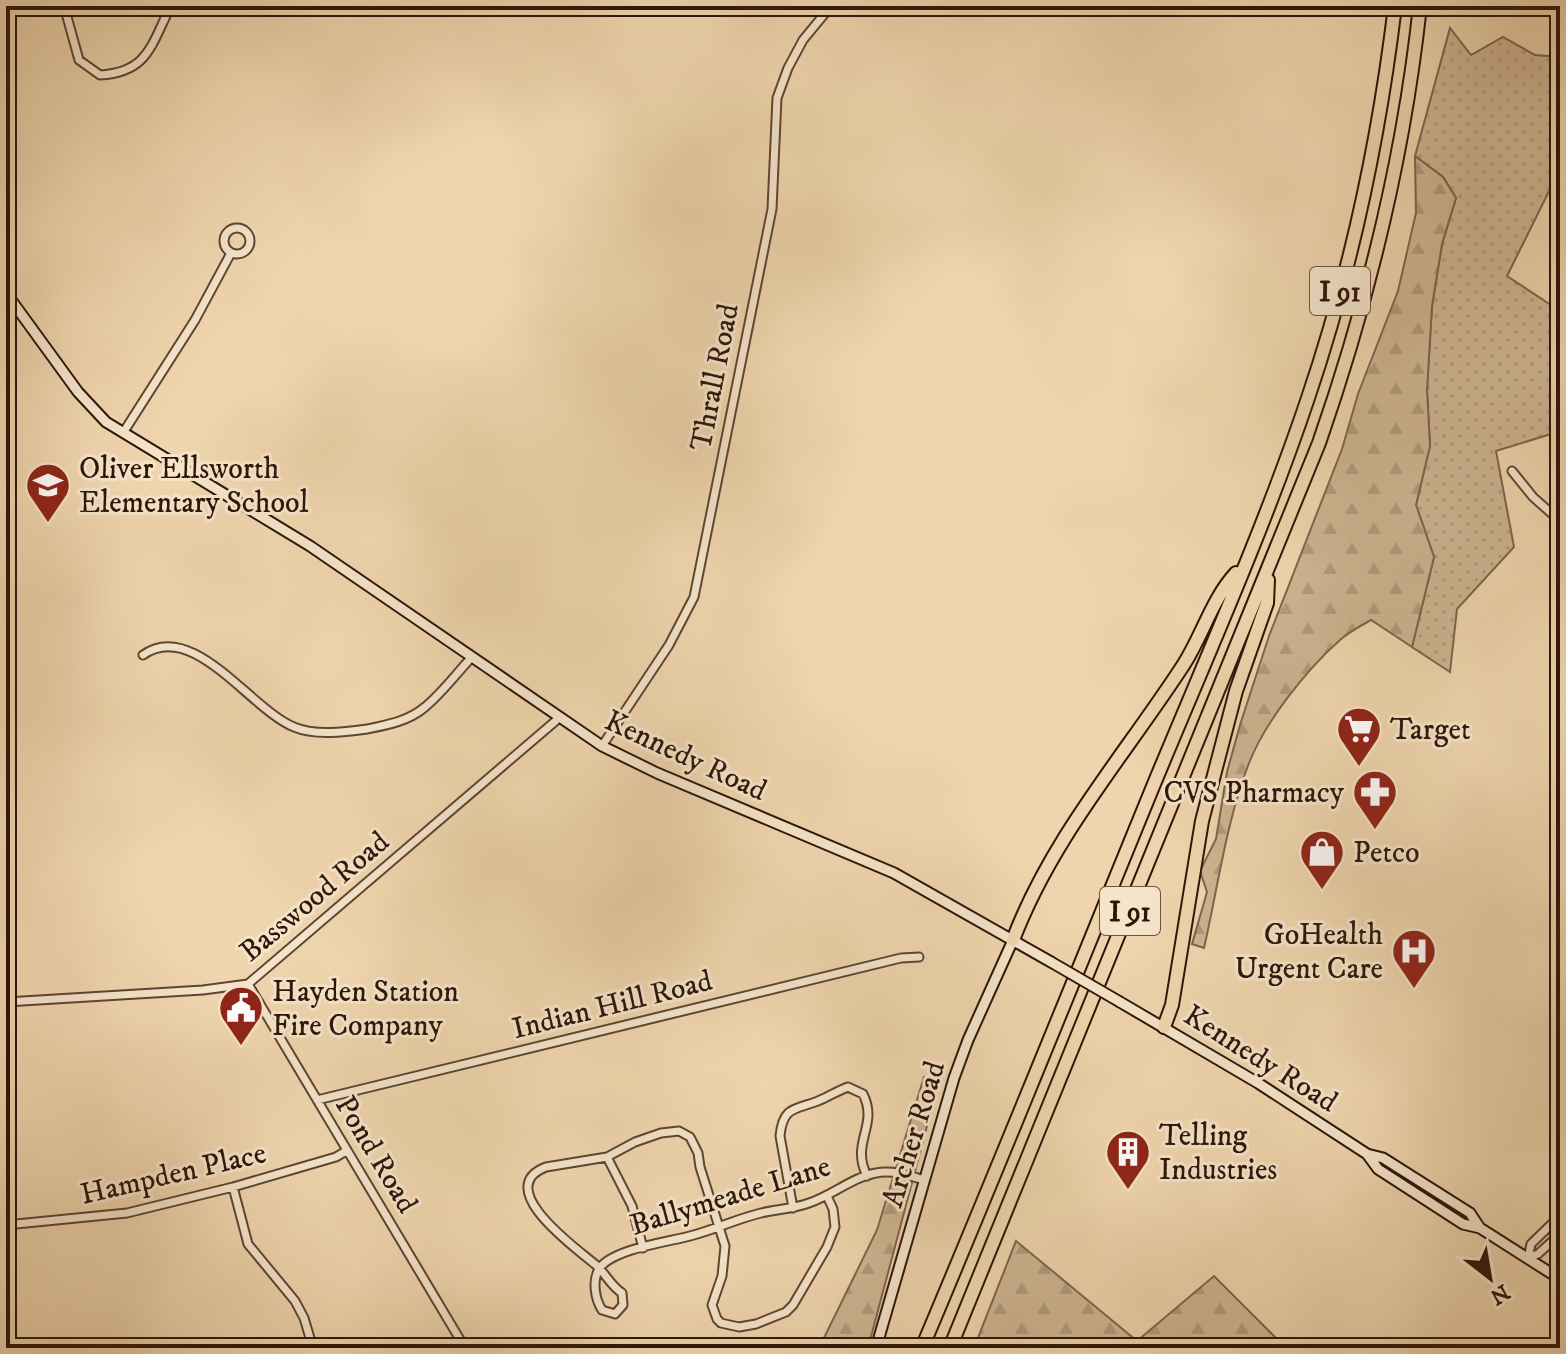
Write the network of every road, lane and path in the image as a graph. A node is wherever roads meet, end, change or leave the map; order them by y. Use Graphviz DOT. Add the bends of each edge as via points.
graph roads {
  1 [pos="64,6"];
  2 [pos="171,6"];
  3 [pos="831,6"];
  4 [pos="1395,6"];
  5 [pos="1420,6"];
  6 [pos="231,253"];
  7 [pos="6,293"];
  8 [pos="123,433"];
  9 [pos="1512,471"];
  10 [pos="1560,521"];
  11 [pos="1244,565"];
  12 [pos="1268,575"];
  13 [pos="143,655"];
  14 [pos="471,658"];
  15 [pos="559,718"];
  16 [pos="602,746"];
  17 [pos="1013,940"];
  18 [pos="919,957"];
  19 [pos="248,984"];
  20 [pos="6,1002"];
  21 [pos="1164,1027"];
  22 [pos="317,1100"];
  23 [pos="346,1151"];
  24 [pos="607,1157"];
  25 [pos="867,1176"];
  26 [pos="924,1180"];
  27 [pos="233,1187"];
  28 [pos="827,1196"];
  29 [pos="793,1208"];
  30 [pos="1560,1216"];
  31 [pos="6,1225"];
  32 [pos="720,1227"];
  33 [pos="1560,1234"];
  34 [pos="643,1248"];
  35 [pos="1528,1258"];
  36 [pos="600,1268"];
  37 [pos="1560,1279"];
  38 [pos="313,1348"];
  39 [pos="465,1348"];
  40 [pos="876,1348"];
  41 [pos="922,1348"];
  42 [pos="950,1348"];
  1 -- 2 [label="street" via="79,60 100,75 130,70 143,59"];
  3 -- 16 [label="street, Thrall Road" via="803,40 777,98 772,209 694,597"];
  4 -- 11 [label="highway, I 91" via="1374,140 1340,290 1304,410"];
  5 -- 12 [label="highway, I 91" via="1398,151 1366,293 1319,443"];
  6 -- 8 [label="street"];
  7 -- 8 [label="street, Kennedy Road" via="78,392"];
  8 -- 14 [label="street, Kennedy Road" via="310,546"];
  9 -- 10 [label="street"];
  11 -- 17 [label="highway" via="1223,590 1185,662 1065,835"];
  11 -- 41 [label="highway, I 91"];
  12 -- 21 [label="highway" via="1267,603 1236,691 1205,811"];
  12 -- 42 [label="highway, I 91"];
  13 -- 14 [label="street" via="164,645 191,651 274,715 312,732 354,731 407,718 424,708"];
  14 -- 15 [label="street, Kennedy Road"];
  15 -- 16 [label="street, Kennedy Road"];
  15 -- 19 [label="street, Basswood Road"];
  16 -- 17 [label="street, Kennedy Road" via="894,873"];
  17 -- 21 [label="street, Kennedy Road, bridge"];
  17 -- 26 [label="street, Archer Road" via="961,1059"];
  18 -- 22 [label="street, Indian Hill Road"];
  19 -- 20 [label="street, Basswood Road"];
  19 -- 22 [label="street, Pond Road"];
  21 -- 35 [label="street, Kennedy Road" via="1470,1213 1480,1228"];
  22 -- 23 [label="street, Pond Road"];
  23 -- 27 [label="street, Hampden Place"];
  23 -- 39 [label="street, Pond Road"];
  24 -- 32 [label="street" via="661,1133 679,1131 690,1137"];
  24 -- 34 [label="street" via="632,1206"];
  24 -- 36 [label="street" via="537,1170 529,1183 535,1206 551,1229"];
  25 -- 26 [label="street, Ballymeade Lane" via="891,1172"];
  25 -- 28 [label="street, Ballymeade Lane"];
  25 -- 29 [label="street" via="859,1154 869,1116 863,1094 848,1087 790,1110 780,1136"];
  26 -- 40 [label="street, Archer Road"];
  27 -- 31 [label="street, Hampden Place" via="127,1213"];
  27 -- 38 [label="street" via="248,1244 295,1301"];
  28 -- 29 [label="street, Ballymeade Lane"];
  28 -- 32 [label="street" via="835,1227 827,1247 793,1305 756,1324 728,1326 713,1312 725,1263"];
  29 -- 32 [label="street, Ballymeade Lane"];
  30 -- 35 [label="street" via="1531,1244"];
  32 -- 34 [label="street, Ballymeade Lane"];
  33 -- 35 [label="street"];
  34 -- 36 [label="street, Ballymeade Lane"];
  35 -- 37 [label="street, Kennedy Road"];
  36 -- 36 [label="street, Ballymeade Lane" via="598,1303 615,1314 624,1299"];
}
